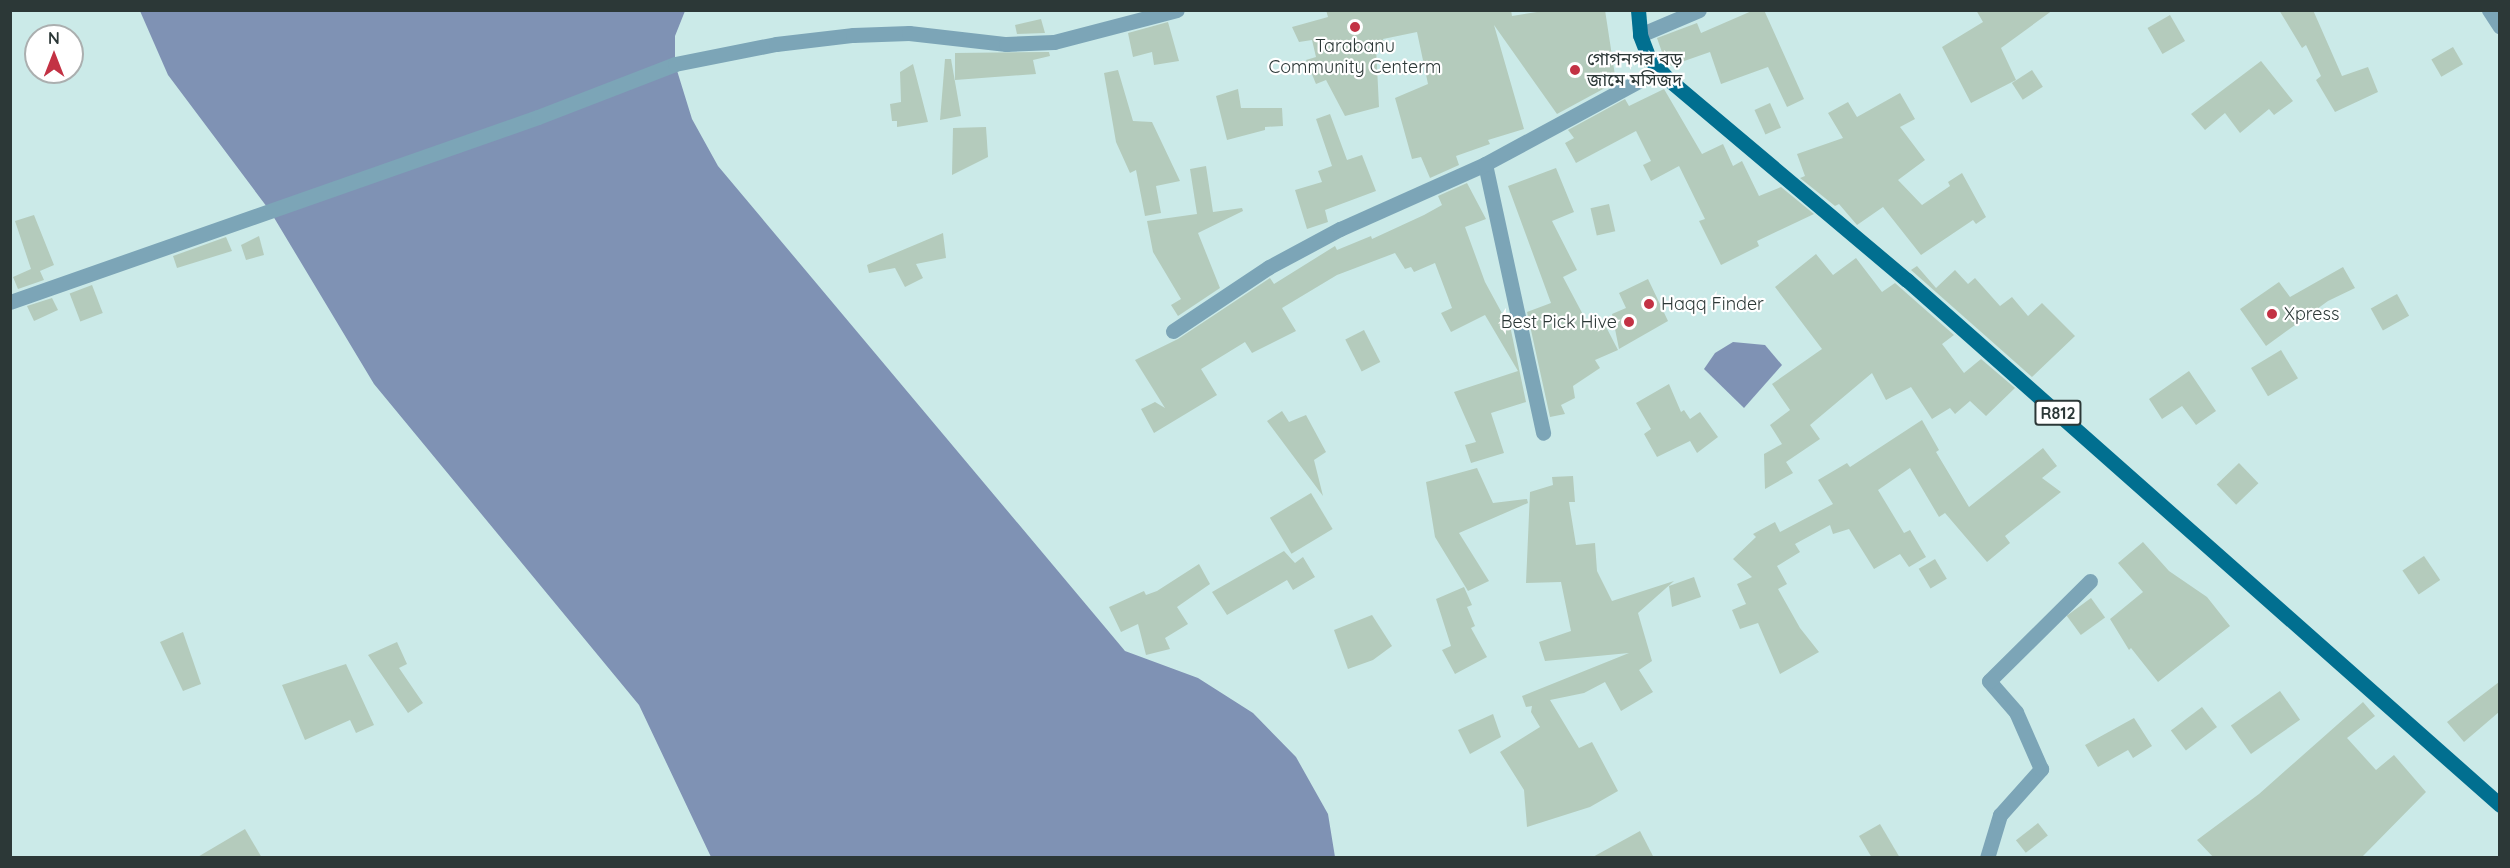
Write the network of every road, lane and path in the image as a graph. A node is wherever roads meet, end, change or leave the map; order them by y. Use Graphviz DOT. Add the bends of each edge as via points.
graph roads {
  1 [pos="1177,10"];
  2 [pos="1638,10"];
  3 [pos="1699,10"];
  4 [pos="2489,10"];
  5 [pos="2499,27"];
  6 [pos="1640,35"];
  7 [pos="1659,70"];
  8 [pos="1485,164"];
  9 [pos="10,302"];
  10 [pos="1173,331"];
  11 [pos="1543,433"];
  12 [pos="2090,581"];
  13 [pos="2499,805"];
  14 [pos="1987,858"];
  1 -- 9 [label="street" via="1054,42 1006,44 909,33 776,44 675,64 538,117"];
  2 -- 6 [label="main road, R812"];
  3 -- 6 [label="street"];
  4 -- 5 [label="street"];
  6 -- 7 [label="main road, R812" via="1648,58"];
  7 -- 8 [label="street"];
  7 -- 13 [label="main road, R812" via="1925,296"];
  8 -- 10 [label="street" via="1340,229 1269,267"];
  8 -- 11 [label="street"];
  12 -- 14 [label="street" via="1989,681 2016,712 2041,769 2000,815"];
}
